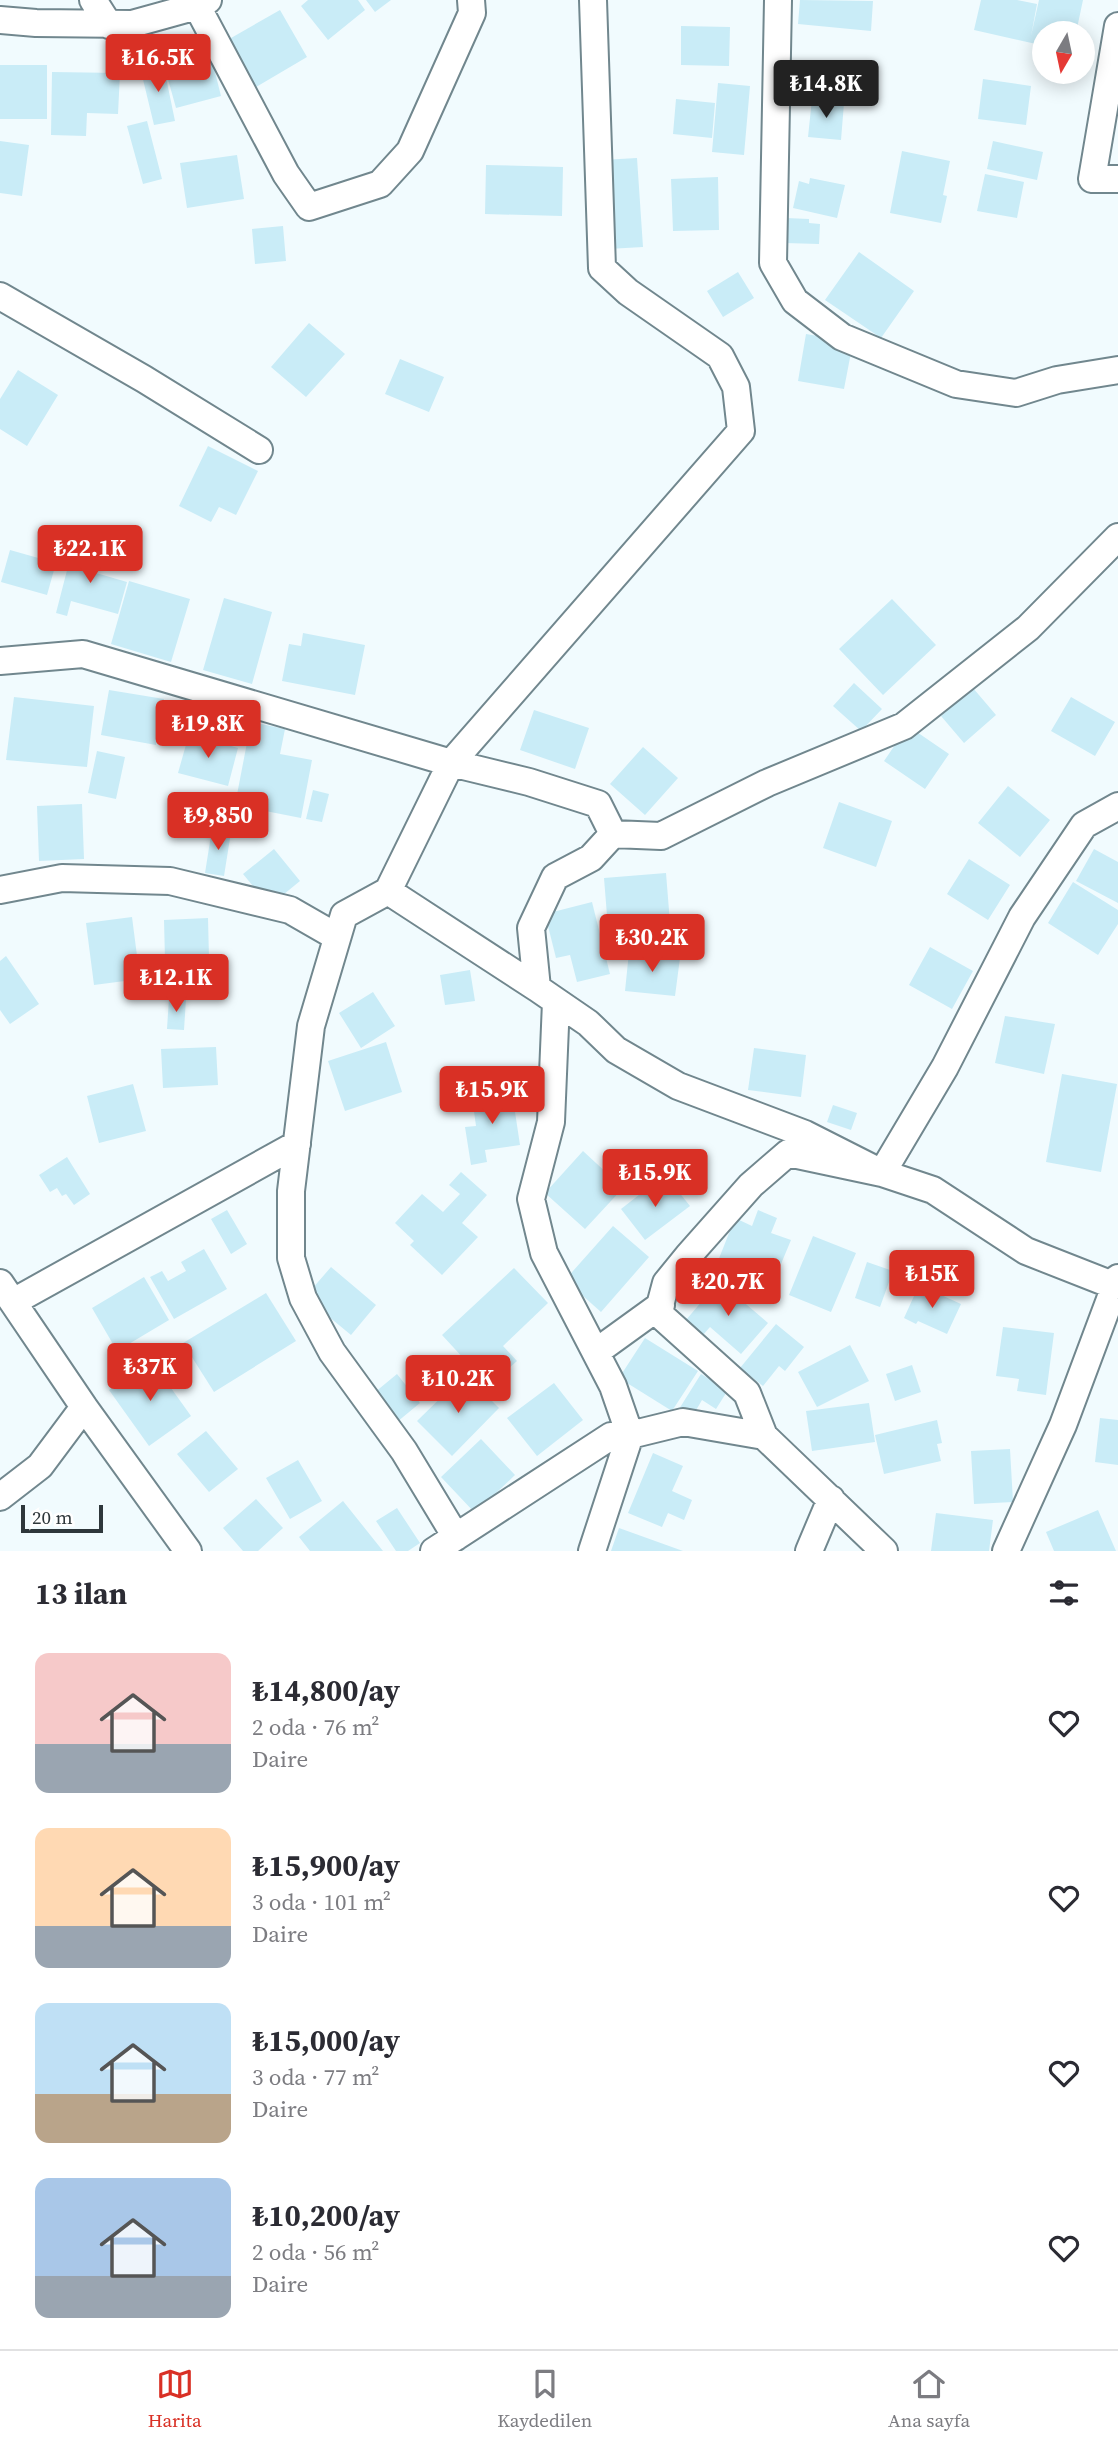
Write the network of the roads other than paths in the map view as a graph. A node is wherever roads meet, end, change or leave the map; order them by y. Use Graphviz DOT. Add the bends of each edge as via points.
graph roads {
  1 [pos="93,0"];
  2 [pos="471,0"];
  3 [pos="593,0"];
  4 [pos="778,0"];
  5 [pos="202,3"];
  6 [pos="0,19"];
  7 [pos="110,25"];
  8 [pos="1118,26"];
  9 [pos="1118,179"];
  10 [pos="0,296"];
  11 [pos="1118,370"];
  12 [pos="258,450"];
  13 [pos="1118,537"];
  14 [pos="0,662"];
  15 [pos="451,763"];
  16 [pos="1118,806"];
  17 [pos="612,834"];
  18 [pos="0,890"];
  19 [pos="388,891"];
  20 [pos="337,937"];
  21 [pos="546,995"];
  22 [pos="297,1144"];
  23 [pos="882,1173"];
  24 [pos="1116,1282"];
  25 [pos="7,1292"];
  26 [pos="660,1305"];
  27 [pos="596,1352"];
  28 [pos="84,1407"];
  29 [pos="630,1435"];
  30 [pos="764,1436"];
  31 [pos="0,1497"];
  32 [pos="831,1499"];
  33 [pos="445,1544"];
  34 [pos="188,1551"];
  35 [pos="592,1551"];
  36 [pos="809,1551"];
  37 [pos="884,1551"];
  38 [pos="1006,1551"];
  1 -- 7 [label="street"];
  2 -- 5 [label="street" via="472,13 410,151 380,184 309,207 286,174"];
  3 -- 15 [label="street" via="603,268 628,292 720,356 736,387 741,431"];
  4 -- 11 [label="street" via="773,263 795,301 842,337 956,384 1016,393 1057,380"];
  5 -- 7 [label="street" via="132,24"];
  6 -- 7 [label="street"];
  8 -- 9 [label="street" via="1092,179"];
  10 -- 12 [label="street"];
  13 -- 17 [label="street" via="1028,628 904,726 767,783 661,836"];
  14 -- 15 [label="street" via="83,654"];
  15 -- 17 [label="street" via="598,804"];
  15 -- 19 [label="street"];
  16 -- 23 [label="street" via="1084,825 1021,917 945,1067"];
  17 -- 21 [label="street" via="591,858 555,877 531,928"];
  18 -- 20 [label="street" via="62,878 170,881 290,910"];
  19 -- 20 [label="street" via="344,915"];
  19 -- 21 [label="street"];
  20 -- 22 [label="street" via="311,1026"];
  21 -- 23 [label="street" via="588,1023 616,1050 678,1086 806,1134"];
  21 -- 27 [label="street" via="551,1122 531,1199 544,1253"];
  22 -- 25 [label="street"];
  22 -- 33 [label="street" via="291,1191 291,1258 303,1298 331,1352 404,1451"];
  23 -- 24 [label="street" via="933,1190 1026,1251"];
  23 -- 26 [label="street" via="788,1153 751,1185 688,1256 666,1283"];
  24 -- 38 [label="street" via="1063,1426"];
  25 -- 28 [label="street"];
  26 -- 27 [label="street"];
  26 -- 30 [label="street" via="659,1313 747,1393"];
  27 -- 29 [label="street"];
  28 -- 31 [label="street" via="40,1466"];
  28 -- 34 [label="street"];
  29 -- 30 [label="street" via="683,1422"];
  29 -- 33 [label="street" via="611,1436"];
  29 -- 35 [label="street"];
  30 -- 32 [label="street"];
  32 -- 36 [label="street"];
  32 -- 37 [label="street"];
}
